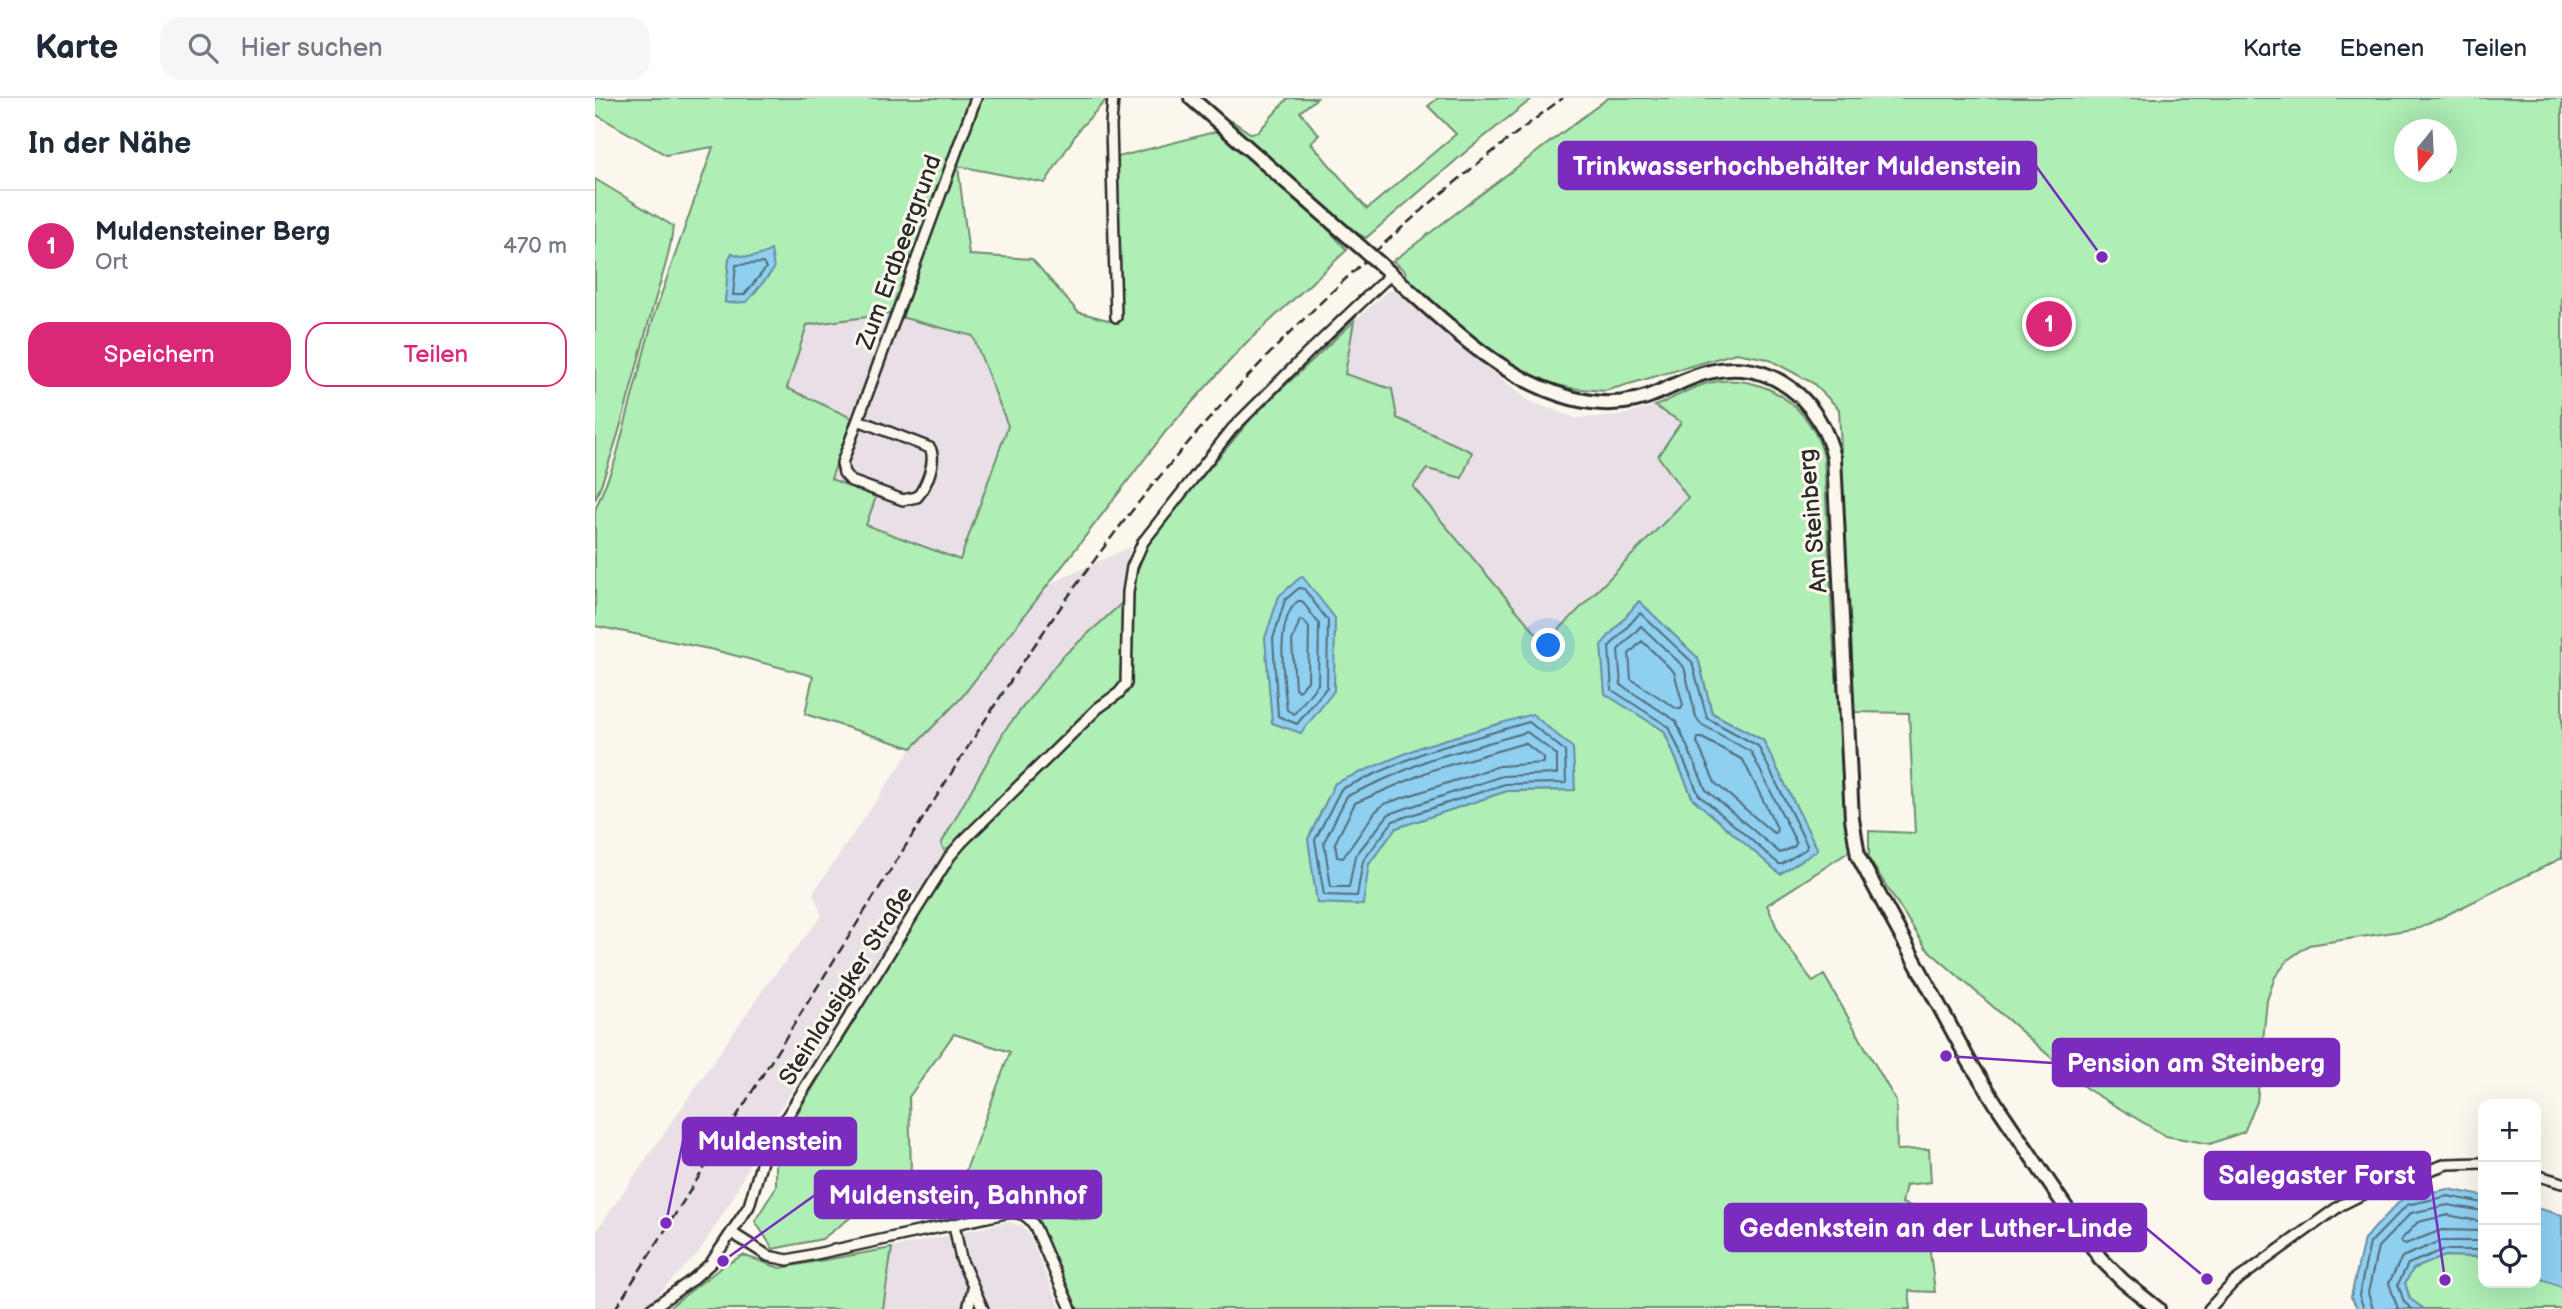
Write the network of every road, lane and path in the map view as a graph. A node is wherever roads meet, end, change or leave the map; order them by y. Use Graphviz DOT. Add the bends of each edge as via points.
graph roads {
  1 [pos="976,98"];
  2 [pos="1114,98"];
  3 [pos="1191,98"];
  4 [pos="1391,274"];
  5 [pos="1116,317"];
  6 [pos="858,420"];
  7 [pos="2478,1163"];
  8 [pos="2541,1177"];
  9 [pos="2562,1183"];
  10 [pos="954,1225"];
  11 [pos="732,1233"];
  12 [pos="973,1288"];
  13 [pos="651,1309"];
  14 [pos="968,1309"];
  15 [pos="983,1309"];
  16 [pos="1071,1309"];
  17 [pos="2158,1309"];
  18 [pos="2209,1309"];
  1 -- 6 [label="street, Zum Erdbeergrund"];
  2 -- 5 [label="street"];
  3 -- 4 [label="main road, Am Steinberg, bridge"];
  4 -- 11 [label="street, Steinlausigker Straße" via="1232,429 1143,542 1128,592 1128,677 1123,689 950,856 769,1145 749,1206"];
  4 -- 17 [label="main road, Am Steinberg" via="1501,367 1567,397 1605,403 1631,401 1699,374 1740,369 1780,381 1813,409 1833,458 1854,840 1871,884 1979,1078 2093,1249"];
  6 -- 6 [label="street, Zum Erdbeergrund" via="842,463 846,476 903,500 917,498 933,459 930,448"];
  7 -- 18 [label="street" via="2447,1164 2341,1205 2233,1283"];
  8 -- 9 [label="street"];
  10 -- 11 [label="street" via="788,1260 768,1256"];
  10 -- 12 [label="street"];
  10 -- 16 [label="street" via="1011,1212 1026,1215"];
  11 -- 13 [label="street, Steinlausigker Straße" via="707,1269"];
  12 -- 14 [label="street"];
  12 -- 15 [label="street"];
}
